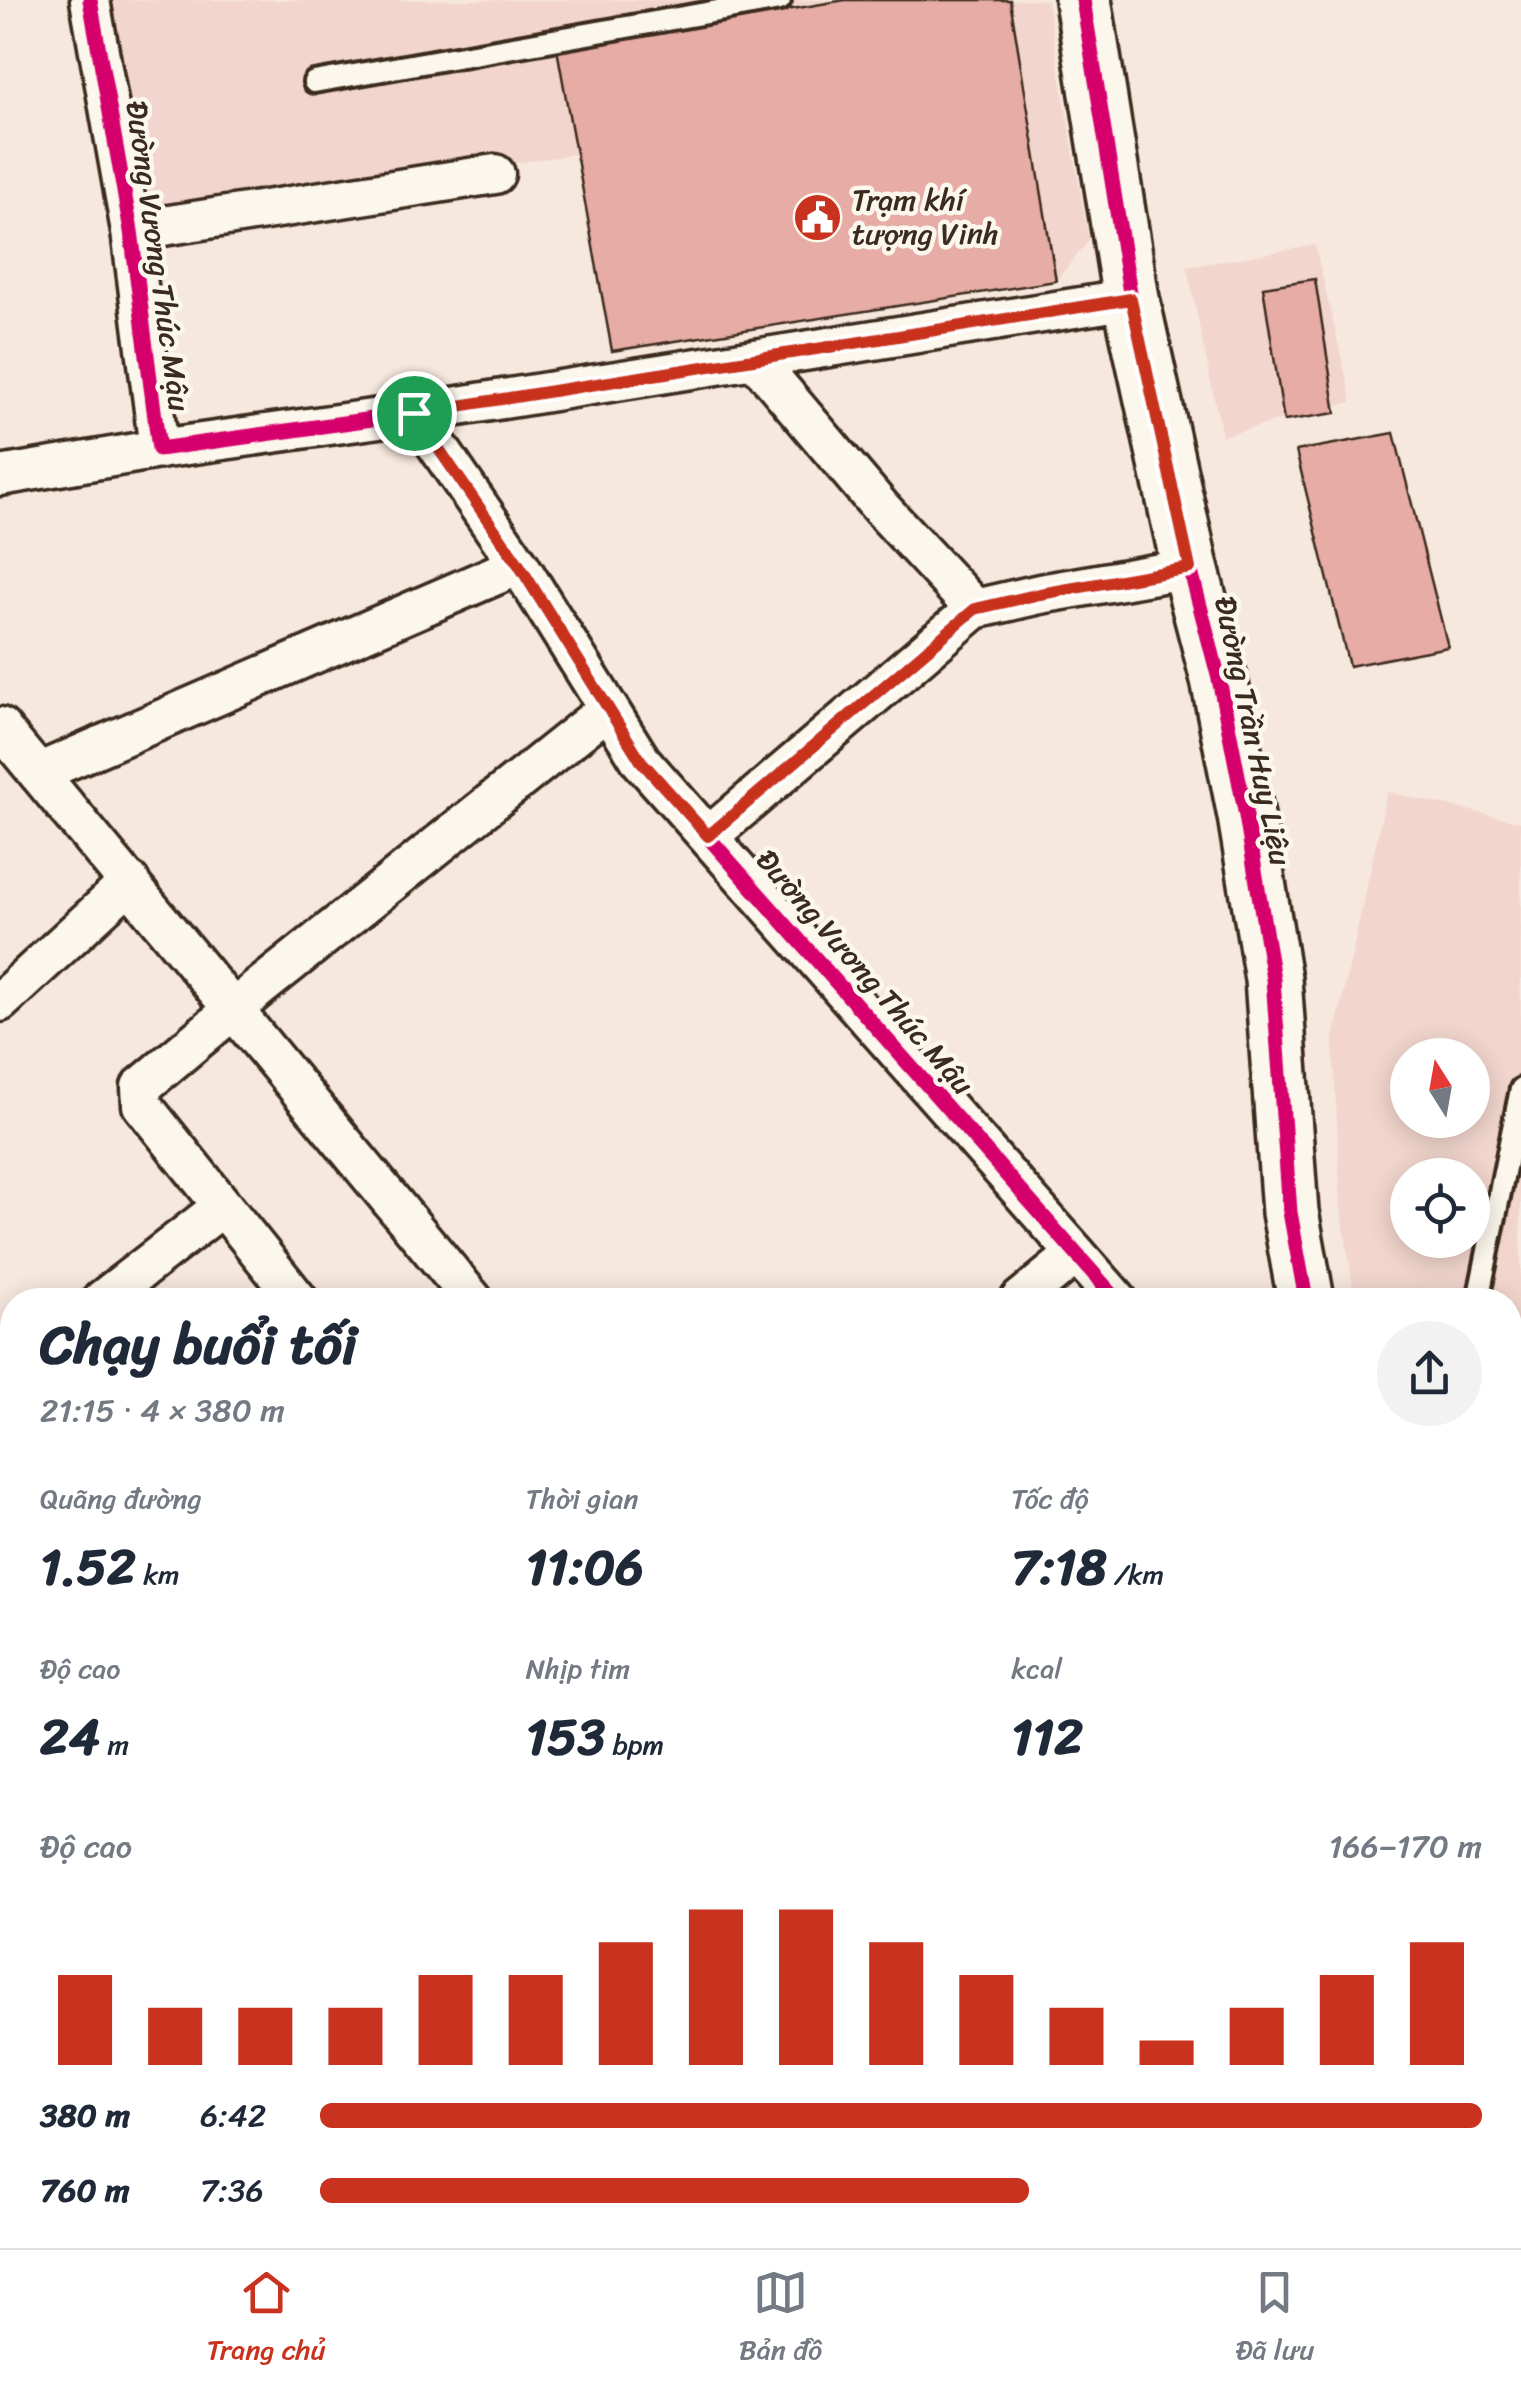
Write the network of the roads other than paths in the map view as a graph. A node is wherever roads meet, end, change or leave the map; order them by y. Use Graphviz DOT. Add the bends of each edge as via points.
graph roads {
  1 [pos="90,0"];
  2 [pos="780,0"];
  3 [pos="1082,0"];
  4 [pos="314,82"];
  5 [pos="495,174"];
  6 [pos="131,230"];
  7 [pos="1131,299"];
  8 [pos="755,359"];
  9 [pos="414,413"];
  10 [pos="159,449"];
  11 [pos="0,476"];
  12 [pos="519,565"];
  13 [pos="1190,568"];
  14 [pos="975,609"];
  15 [pos="608,708"];
  16 [pos="0,727"];
  17 [pos="38,772"];
  18 [pos="708,836"];
  19 [pos="130,882"];
  20 [pos="0,1002"];
  21 [pos="233,1010"];
  22 [pos="1521,1089"];
  23 [pos="222,1207"];
  24 [pos="1076,1254"];
  25 [pos="117,1288"];
  26 [pos="288,1288"];
  27 [pos="462,1288"];
  28 [pos="1035,1288"];
  29 [pos="1106,1288"];
  30 [pos="1304,1288"];
  31 [pos="1480,1288"];
  1 -- 6 [label="street, Đường Vương Thúc Mậu"];
  2 -- 4 [label="lane"];
  3 -- 7 [label="street, Đường Trần Huy Liệu"];
  5 -- 6 [label="street"];
  6 -- 10 [label="street, Đường Vương Thúc Mậu"];
  7 -- 8 [label="street"];
  7 -- 13 [label="street, Đường Trần Huy Liệu"];
  8 -- 9 [label="street"];
  8 -- 14 [label="street"];
  9 -- 10 [label="street, Đường Vương Thúc Mậu"];
  9 -- 12 [label="street, Đường Vương Thúc Mậu"];
  10 -- 11 [label="street"];
  12 -- 15 [label="street, Đường Vương Thúc Mậu"];
  12 -- 17 [label="street"];
  13 -- 14 [label="street"];
  13 -- 30 [label="street, Đường Trần Huy Liệu" via="1223,699 1273,978 1290,1212"];
  14 -- 18 [label="street"];
  15 -- 18 [label="street, Đường Vương Thúc Mậu" via="641,761"];
  15 -- 21 [label="street"];
  16 -- 17 [label="street"];
  17 -- 19 [label="street"];
  18 -- 24 [label="street, Đường Vương Thúc Mậu"];
  19 -- 20 [label="street"];
  19 -- 21 [label="street"];
  21 -- 23 [label="street" via="140,1094"];
  21 -- 27 [label="street"];
  22 -- 31 [label="lane"];
  23 -- 25 [label="street"];
  23 -- 26 [label="street"];
  24 -- 28 [label="street"];
  24 -- 29 [label="street, Đường Vương Thúc Mậu"];
}
